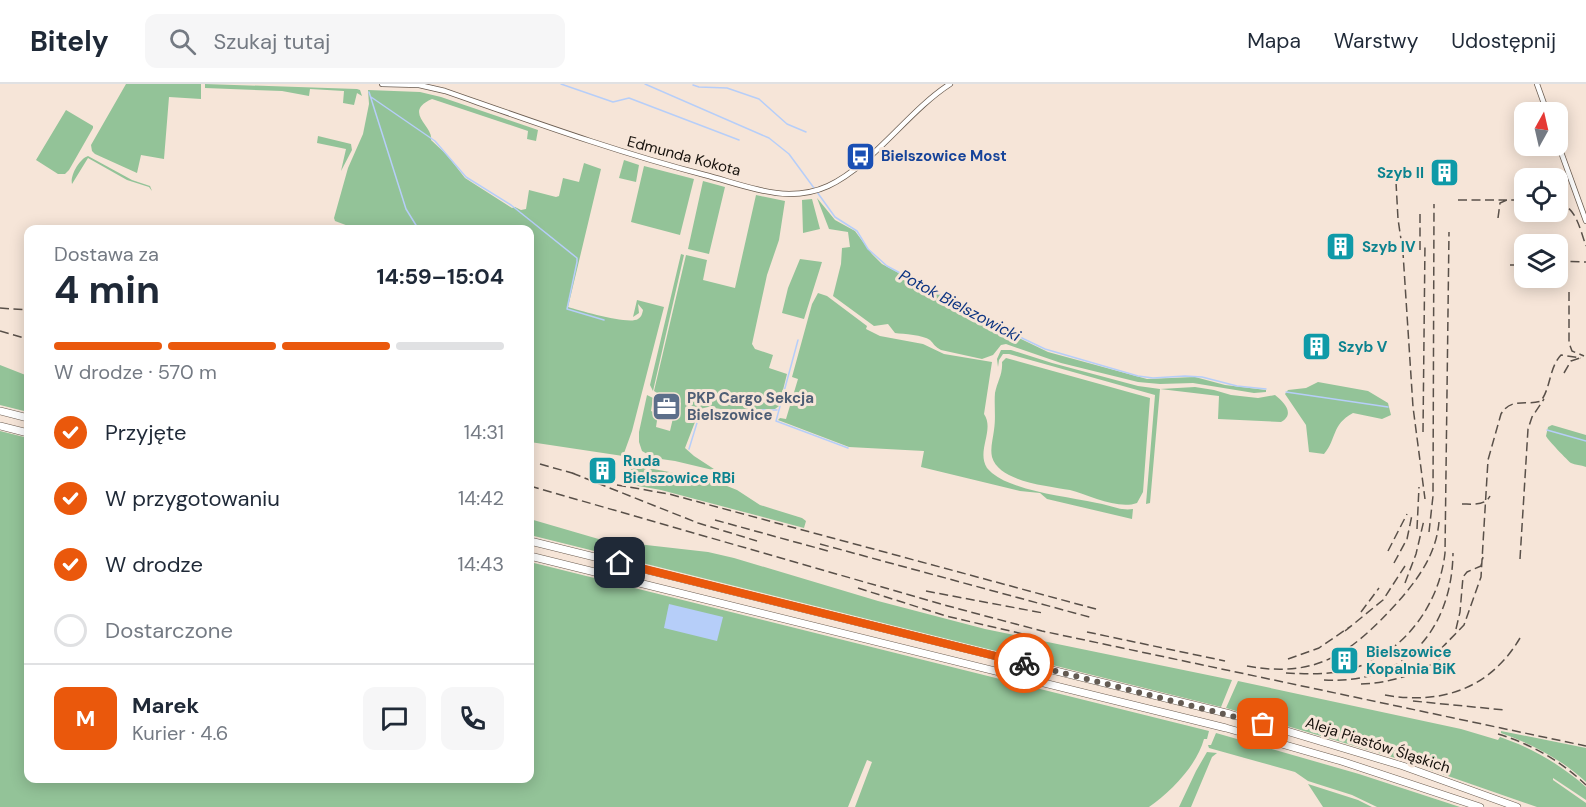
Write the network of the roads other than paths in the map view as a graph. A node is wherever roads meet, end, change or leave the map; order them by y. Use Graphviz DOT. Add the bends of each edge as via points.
graph roads {
  1 [pos="382,84"];
  2 [pos="950,84"];
  3 [pos="1537,84"];
  4 [pos="1543,102"];
  5 [pos="1562,156"];
  6 [pos="1586,221"];
  7 [pos="0,411"];
  8 [pos="24,417"];
  9 [pos="0,426"];
  10 [pos="24,432"];
  11 [pos="534,542"];
  12 [pos="534,557"];
  13 [pos="1480,807"];
  14 [pos="1517,807"];
  1 -- 2 [label="street, Edmunda Kokota" via="419,85 445,91 615,150 788,194 816,191 848,174"];
  3 -- 4 [label="street"];
  5 -- 6 [label="street"];
  7 -- 8 [label="highway"];
  9 -- 10 [label="highway"];
  11 -- 14 [label="highway, Aleja Piastów Śląskich" via="1230,714 1402,766"];
  12 -- 13 [label="highway, Aleja Piastów Śląskich" via="1226,728"];
}
